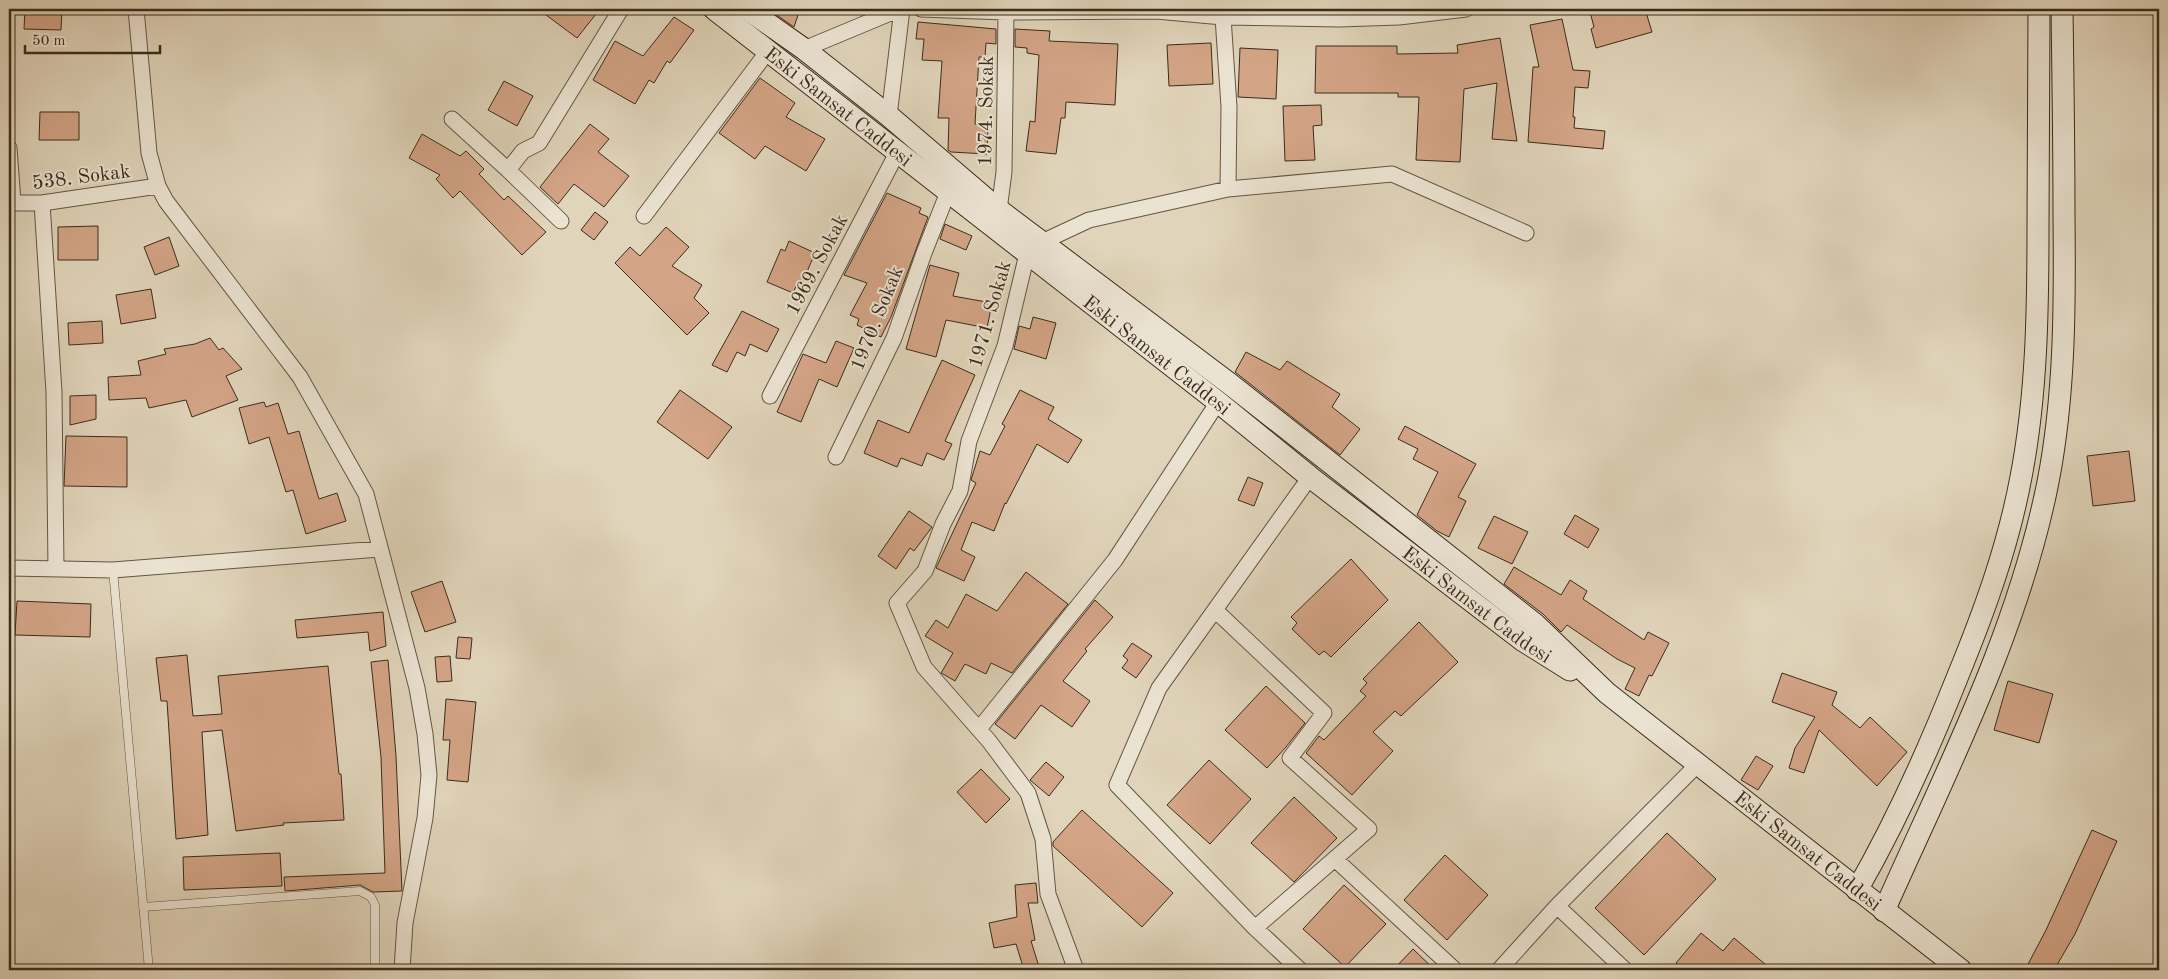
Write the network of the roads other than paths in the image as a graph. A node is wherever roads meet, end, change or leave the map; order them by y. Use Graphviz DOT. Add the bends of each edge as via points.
graph roads {
  1 [pos="136,9"];
  2 [pos="621,9"];
  3 [pos="714,9"];
  4 [pos="901,9"];
  5 [pos="921,9"];
  6 [pos="1466,9"];
  7 [pos="2039,9"];
  8 [pos="2062,9"];
  9 [pos="1067,10"];
  10 [pos="1156,10"];
  11 [pos="755,11"];
  12 [pos="1006,12"];
  13 [pos="1223,18"];
  14 [pos="804,49"];
  15 [pos="768,51"];
  16 [pos="889,116"];
  17 [pos="452,119"];
  18 [pos="9,148"];
  19 [pos="898,151"];
  20 [pos="508,170"];
  21 [pos="158,186"];
  22 [pos="1228,189"];
  23 [pos="948,192"];
  24 [pos="11,202"];
  25 [pos="42,203"];
  26 [pos="999,210"];
  27 [pos="644,216"];
  28 [pos="561,222"];
  29 [pos="1526,233"];
  30 [pos="1034,248"];
  31 [pos="770,396"];
  32 [pos="1218,402"];
  33 [pos="836,457"];
  34 [pos="1310,477"];
  35 [pos="379,549"];
  36 [pos="9,568"];
  37 [pos="56,568"];
  38 [pos="113,570"];
  39 [pos="1215,610"];
  40 [pos="1607,693"];
  41 [pos="979,729"];
  42 [pos="1697,765"];
  43 [pos="1336,860"];
  44 [pos="1857,890"];
  45 [pos="1557,906"];
  46 [pos="143,908"];
  47 [pos="1884,910"];
  48 [pos="1255,928"];
  49 [pos="9,970"];
  50 [pos="14,970"];
  51 [pos="149,970"];
  52 [pos="375,970"];
  53 [pos="402,970"];
  54 [pos="1076,970"];
  55 [pos="1300,970"];
  56 [pos="1455,970"];
  57 [pos="1499,970"];
  58 [pos="1625,970"];
  59 [pos="1961,970"];
  1 -- 21 [label="street" via="149,153"];
  2 -- 20 [label="street" via="539,143 523,152"];
  3 -- 15 [label="street, Eski Samsat Caddesi"];
  4 -- 14 [label="street"];
  4 -- 16 [label="street"];
  5 -- 12 [label="street"];
  6 -- 13 [label="street" via="1389,18"];
  7 -- 44 [label="street" via="2038,286 2035,367 2022,476 1983,614 1928,748 1885,841"];
  8 -- 47 [label="street" via="2065,287 2061,378 2048,480 2012,614 1964,734"];
  9 -- 10 [label="street"];
  9 -- 12 [label="street"];
  10 -- 13 [label="street"];
  11 -- 14 [label="street, Eski Samsat Caddesi"];
  12 -- 26 [label="street, 1974. Sokak" via="1004,172"];
  13 -- 22 [label="street" via="1229,107"];
  14 -- 16 [label="street, Eski Samsat Caddesi"];
  15 -- 19 [label="street, Eski Samsat Caddesi"];
  15 -- 27 [label="street"];
  16 -- 26 [label="street, Eski Samsat Caddesi"];
  17 -- 20 [label="street"];
  18 -- 24 [label="street"];
  19 -- 23 [label="street, Eski Samsat Caddesi"];
  19 -- 31 [label="street, 1969. Sokak"];
  20 -- 28 [label="street"];
  21 -- 25 [label="street, 538. Sokak"];
  21 -- 35 [label="street" via="166,201 300,377 366,494"];
  22 -- 29 [label="street" via="1392,174"];
  22 -- 30 [label="street" via="1089,220"];
  23 -- 30 [label="street, Eski Samsat Caddesi"];
  23 -- 33 [label="street, 1970. Sokak" via="894,338"];
  24 -- 25 [label="street, 538. Sokak"];
  25 -- 37 [label="street" via="54,392"];
  26 -- 30 [label="street, Eski Samsat Caddesi"];
  30 -- 32 [label="street, Eski Samsat Caddesi"];
  30 -- 40 [label="street, Eski Samsat Caddesi" via="1230,384 1535,624"];
  30 -- 41 [label="street, 1971. Sokak" via="1005,346 969,441 960,491 924,571 896,603 924,667"];
  32 -- 34 [label="street, Eski Samsat Caddesi"];
  32 -- 41 [label="street" via="1115,560"];
  34 -- 39 [label="street"];
  34 -- 40 [label="street, Eski Samsat Caddesi" via="1522,640"];
  35 -- 38 [label="street"];
  35 -- 53 [label="street" via="416,688 429,775 425,818 405,923"];
  36 -- 37 [label="street"];
  37 -- 38 [label="street"];
  38 -- 46 [label="lane"];
  39 -- 43 [label="street" via="1324,713 1290,758 1369,829"];
  39 -- 48 [label="street" via="1159,688 1117,786"];
  40 -- 42 [label="street, Eski Samsat Caddesi"];
  41 -- 54 [label="street" via="1028,793 1043,839 1048,894"];
  42 -- 44 [label="street, Eski Samsat Caddesi"];
  42 -- 45 [label="street"];
  43 -- 48 [label="street"];
  43 -- 56 [label="street"];
  44 -- 47 [label="street, Eski Samsat Caddesi"];
  45 -- 57 [label="street"];
  45 -- 58 [label="street"];
  46 -- 51 [label="lane"];
  46 -- 52 [label="lane" via="360,891 375,905"];
  47 -- 59 [label="street, Eski Samsat Caddesi"];
  48 -- 55 [label="street"];
  49 -- 50 [label="lane"];
}
